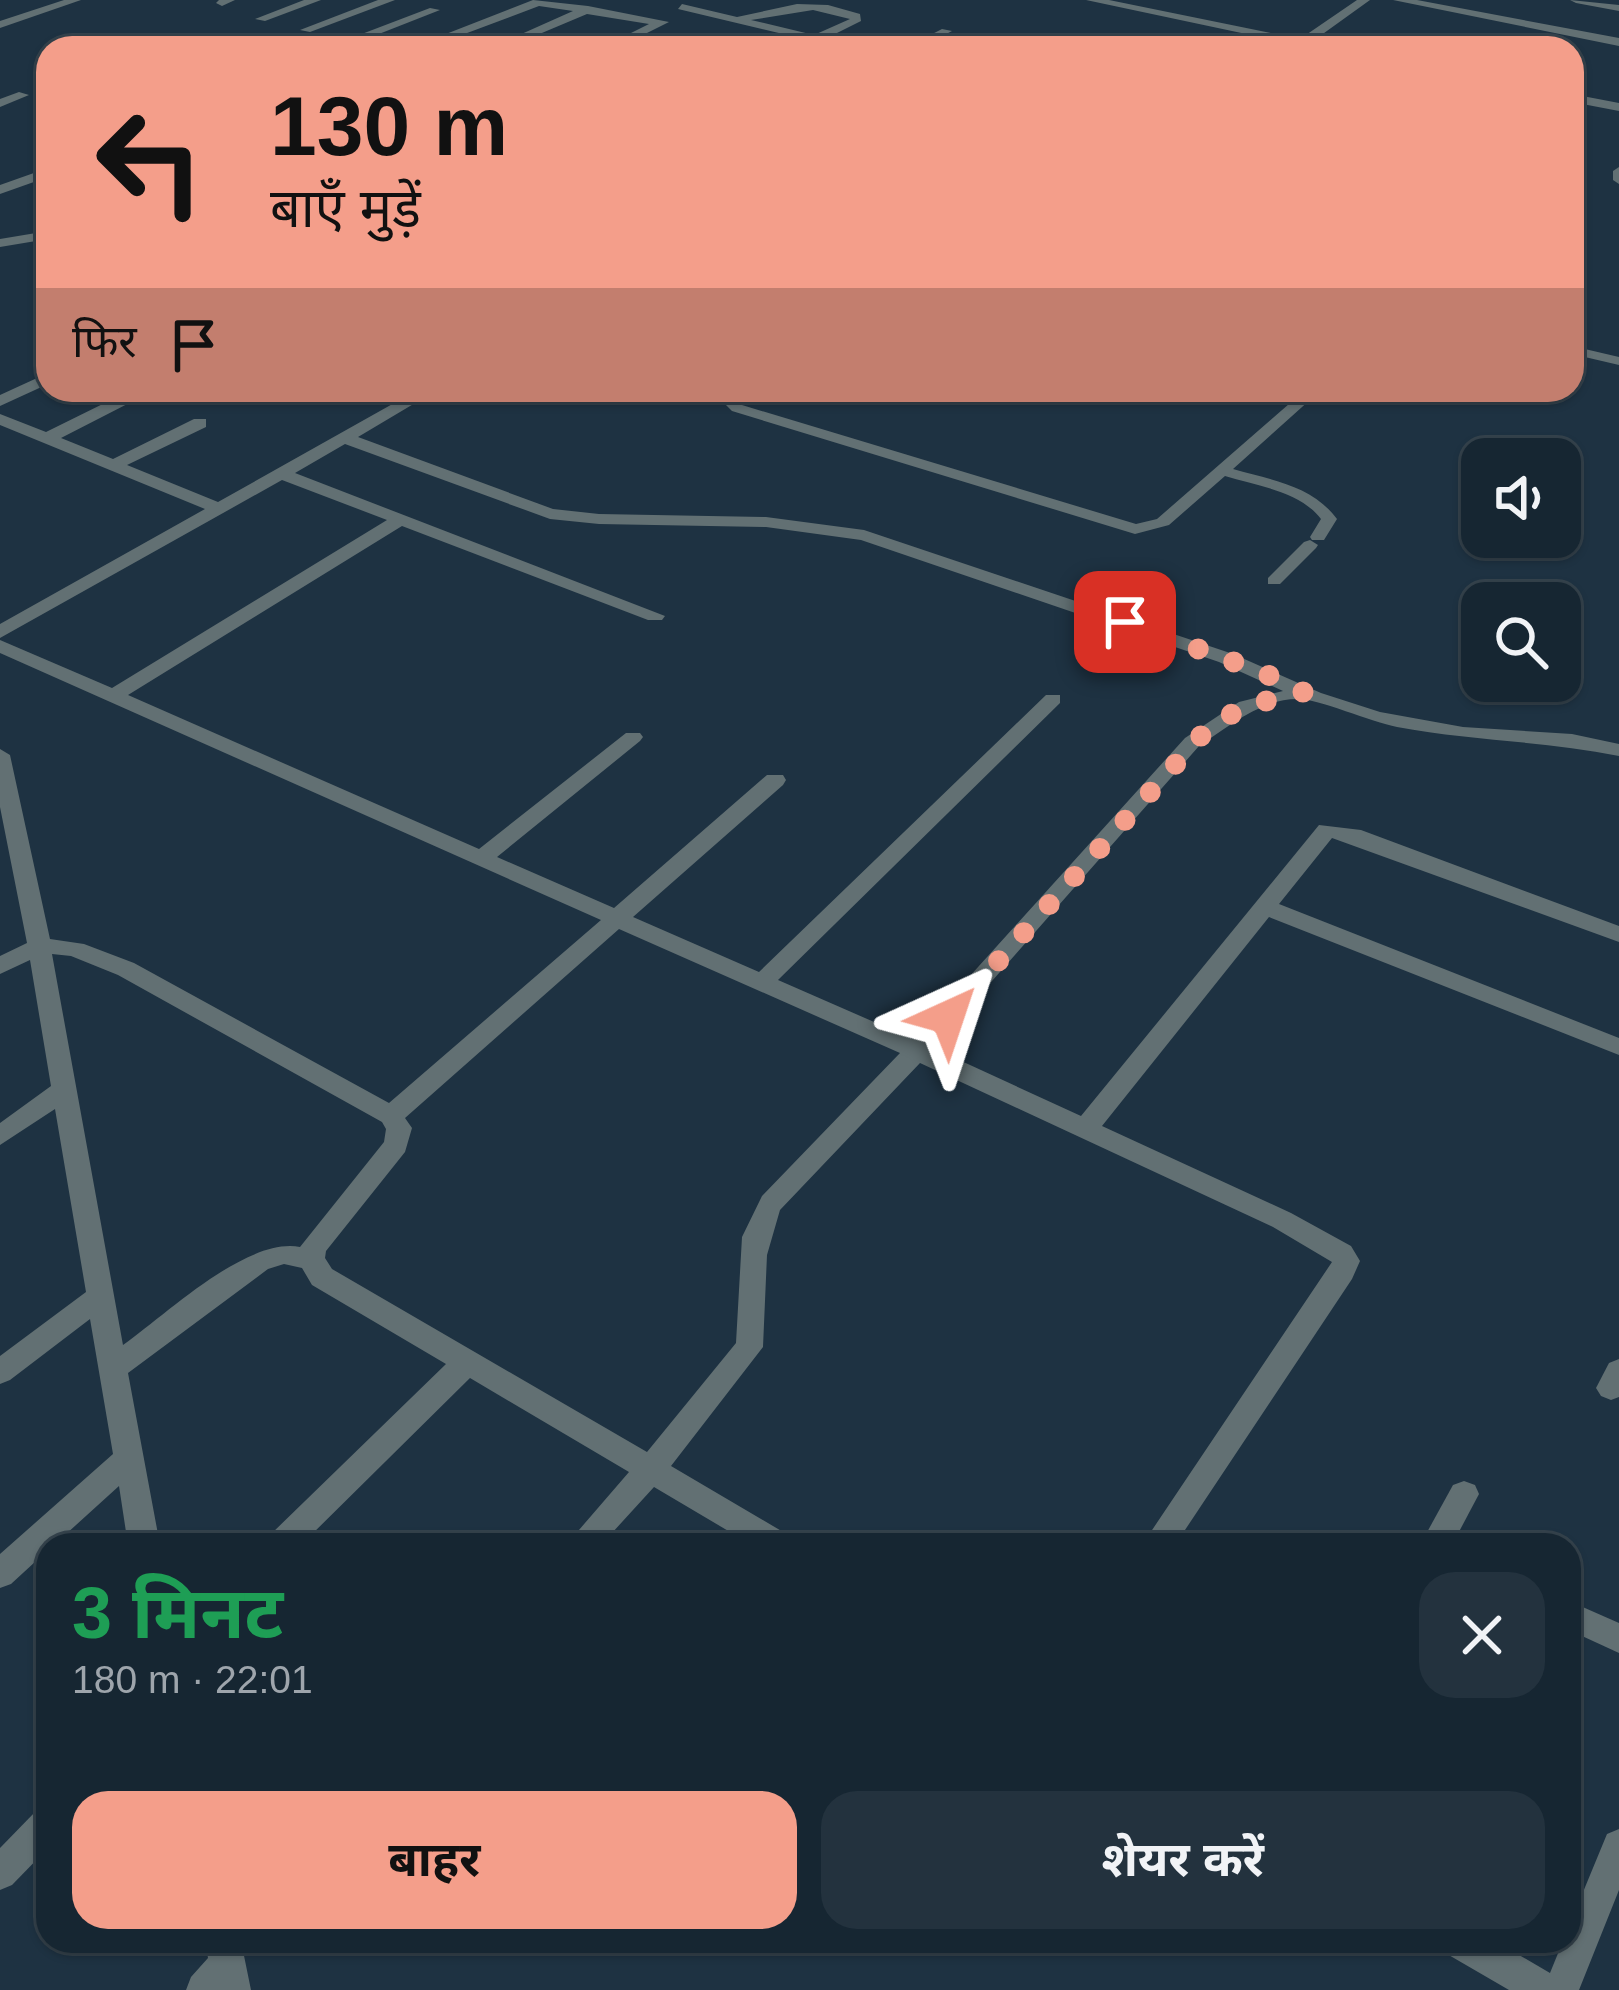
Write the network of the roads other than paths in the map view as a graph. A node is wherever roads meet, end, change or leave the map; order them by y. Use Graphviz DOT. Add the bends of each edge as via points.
graph roads {
  1 [pos="75,0"];
  2 [pos="315,0"];
  3 [pos="391,0"];
  4 [pos="1092,0"];
  5 [pos="1364,0"];
  6 [pos="1399,0"];
  7 [pos="1576,0"];
  8 [pos="788,2"];
  9 [pos="682,3"];
  10 [pos="1619,8"];
  11 [pos="588,9"];
  12 [pos="434,10"];
  13 [pos="452,15"];
  14 [pos="261,19"];
  15 [pos="738,20"];
  16 [pos="662,23"];
  17 [pos="0,25"];
  18 [pos="306,30"];
  19 [pos="946,31"];
  20 [pos="363,36"];
  21 [pos="447,36"];
  22 [pos="524,36"];
  23 [pos="633,36"];
  24 [pos="807,36"];
  25 [pos="821,36"];
  26 [pos="936,36"];
  27 [pos="1258,36"];
  28 [pos="1312,36"];
  29 [pos="1583,36"];
  30 [pos="1584,36"];
  31 [pos="1619,43"];
  32 [pos="23,94"];
  33 [pos="1584,100"];
  34 [pos="0,103"];
  35 [pos="1619,107"];
  36 [pos="1619,171"];
  37 [pos="36,176"];
  38 [pos="1619,180"];
  39 [pos="0,190"];
  40 [pos="36,237"];
  41 [pos="0,243"];
  42 [pos="1584,353"];
  43 [pos="1619,362"];
  44 [pos="36,384"];
  45 [pos="0,401"];
  46 [pos="117,402"];
  47 [pos="408,402"];
  48 [pos="728,402"];
  49 [pos="1300,402"];
  50 [pos="0,418"];
  51 [pos="200,423"];
  52 [pos="46,438"];
  53 [pos="344,438"];
  54 [pos="114,465"];
  55 [pos="1224,471"];
  56 [pos="280,473"];
  57 [pos="218,508"];
  58 [pos="401,519"];
  59 [pos="1274,581"];
  60 [pos="0,610"];
  61 [pos="655,616"];
  62 [pos="22,620"];
  63 [pos="0,632"];
  64 [pos="0,646"];
  65 [pos="1303,692"];
  66 [pos="114,694"];
  67 [pos="1053,699"];
  68 [pos="633,737"];
  69 [pos="1619,751"];
  70 [pos="0,755"];
  71 [pos="775,780"];
  72 [pos="7,831"];
  73 [pos="481,857"];
  74 [pos="1263,905"];
  75 [pos="616,918"];
  76 [pos="1619,934"];
  77 [pos="39,944"];
  78 [pos="0,966"];
  79 [pos="762,982"];
  80 [pos="1619,1048"];
  81 [pos="917,1051"];
  82 [pos="62,1091"];
  83 [pos="391,1116"];
  84 [pos="1086,1128"];
  85 [pos="0,1136"];
  86 [pos="311,1259"];
  87 [pos="98,1298"];
  88 [pos="466,1363"];
  89 [pos="111,1370"];
  90 [pos="0,1372"];
  91 [pos="127,1460"];
  92 [pos="650,1470"];
  93 [pos="1464,1493"];
  94 [pos="46,1533"];
  95 [pos="142,1533"];
  96 [pos="292,1533"];
  97 [pos="593,1533"];
  98 [pos="758,1533"];
  99 [pos="1165,1533"];
  100 [pos="1442,1533"];
  101 [pos="36,1542"];
  102 [pos="0,1574"];
  103 [pos="1581,1621"];
  104 [pos="1619,1639"];
  105 [pos="36,1836"];
  106 [pos="1619,1846"];
  107 [pos="0,1873"];
  108 [pos="1581,1940"];
  109 [pos="1481,1953"];
  110 [pos="1576,1953"];
  111 [pos="1544,1990"];
  112 [pos="1561,1990"];
  1 -- 17 [label="street"];
  2 -- 14 [label="street"];
  3 -- 12 [label="street"];
  3 -- 18 [label="street"];
  4 -- 27 [label="street"];
  5 -- 28 [label="street"];
  6 -- 29 [label="street"];
  7 -- 10 [label="street"];
  8 -- 15 [label="street"];
  8 -- 25 [label="street" via="856,16"];
  9 -- 15 [label="street"];
  9 -- 16 [label="street"];
  11 -- 16 [label="street"];
  11 -- 21 [label="street" via="533,2"];
  11 -- 22 [label="street"];
  12 -- 13 [label="street"];
  12 -- 20 [label="street"];
  15 -- 24 [label="street"];
  16 -- 23 [label="street"];
  19 -- 26 [label="street"];
  30 -- 31 [label="street"];
  32 -- 34 [label="street"];
  33 -- 35 [label="street"];
  36 -- 38 [label="lane"];
  37 -- 39 [label="street"];
  40 -- 41 [label="street"];
  42 -- 43 [label="lane"];
  44 -- 45 [label="street"];
  46 -- 52 [label="street"];
  47 -- 53 [label="street"];
  48 -- 55 [label="lane" via="1136,529 1163,522"];
  49 -- 55 [label="lane"];
  50 -- 52 [label="street"];
  51 -- 54 [label="street"];
  52 -- 54 [label="street"];
  53 -- 56 [label="street"];
  53 -- 65 [label="street" via="550,514 766,522 863,535 1226,658"];
  54 -- 57 [label="street"];
  55 -- 59 [label="lane" via="1317,503 1329,519"];
  56 -- 57 [label="street"];
  56 -- 58 [label="street"];
  57 -- 62 [label="street"];
  58 -- 61 [label="street"];
  58 -- 66 [label="street"];
  60 -- 62 [label="street"];
  62 -- 63 [label="street"];
  64 -- 66 [label="street"];
  65 -- 69 [label="street" via="1406,724"];
  65 -- 81 [label="street" via="1246,706 1192,742"];
  66 -- 73 [label="street"];
  67 -- 79 [label="street"];
  68 -- 73 [label="street"];
  70 -- 72 [label="street"];
  71 -- 75 [label="street"];
  72 -- 77 [label="street"];
  73 -- 75 [label="street"];
  74 -- 76 [label="street" via="1331,829"];
  74 -- 80 [label="street"];
  74 -- 84 [label="street"];
  75 -- 79 [label="street"];
  75 -- 83 [label="street"];
  77 -- 78 [label="street"];
  77 -- 82 [label="street"];
  77 -- 83 [label="street" via="126,969"];
  79 -- 81 [label="street"];
  81 -- 84 [label="street"];
  81 -- 92 [label="street" via="757,1223 749,1347"];
  82 -- 85 [label="street"];
  82 -- 87 [label="street"];
  83 -- 86 [label="street" via="396,1145"];
  84 -- 99 [label="street" via="1282,1220 1346,1261"];
  86 -- 88 [label="street" via="332,1285"];
  86 -- 89 [label="street" via="284,1254 259,1261"];
  87 -- 89 [label="street"];
  87 -- 90 [label="street"];
  88 -- 92 [label="street"];
  88 -- 96 [label="street"];
  89 -- 91 [label="street"];
  91 -- 94 [label="street"];
  91 -- 95 [label="street"];
  92 -- 97 [label="street"];
  92 -- 98 [label="street"];
  93 -- 100 [label="street"];
  101 -- 102 [label="street"];
  103 -- 104 [label="street"];
  105 -- 107 [label="street"];
  106 -- 108 [label="street"];
  109 -- 111 [label="street"];
  110 -- 112 [label="street"];
}
